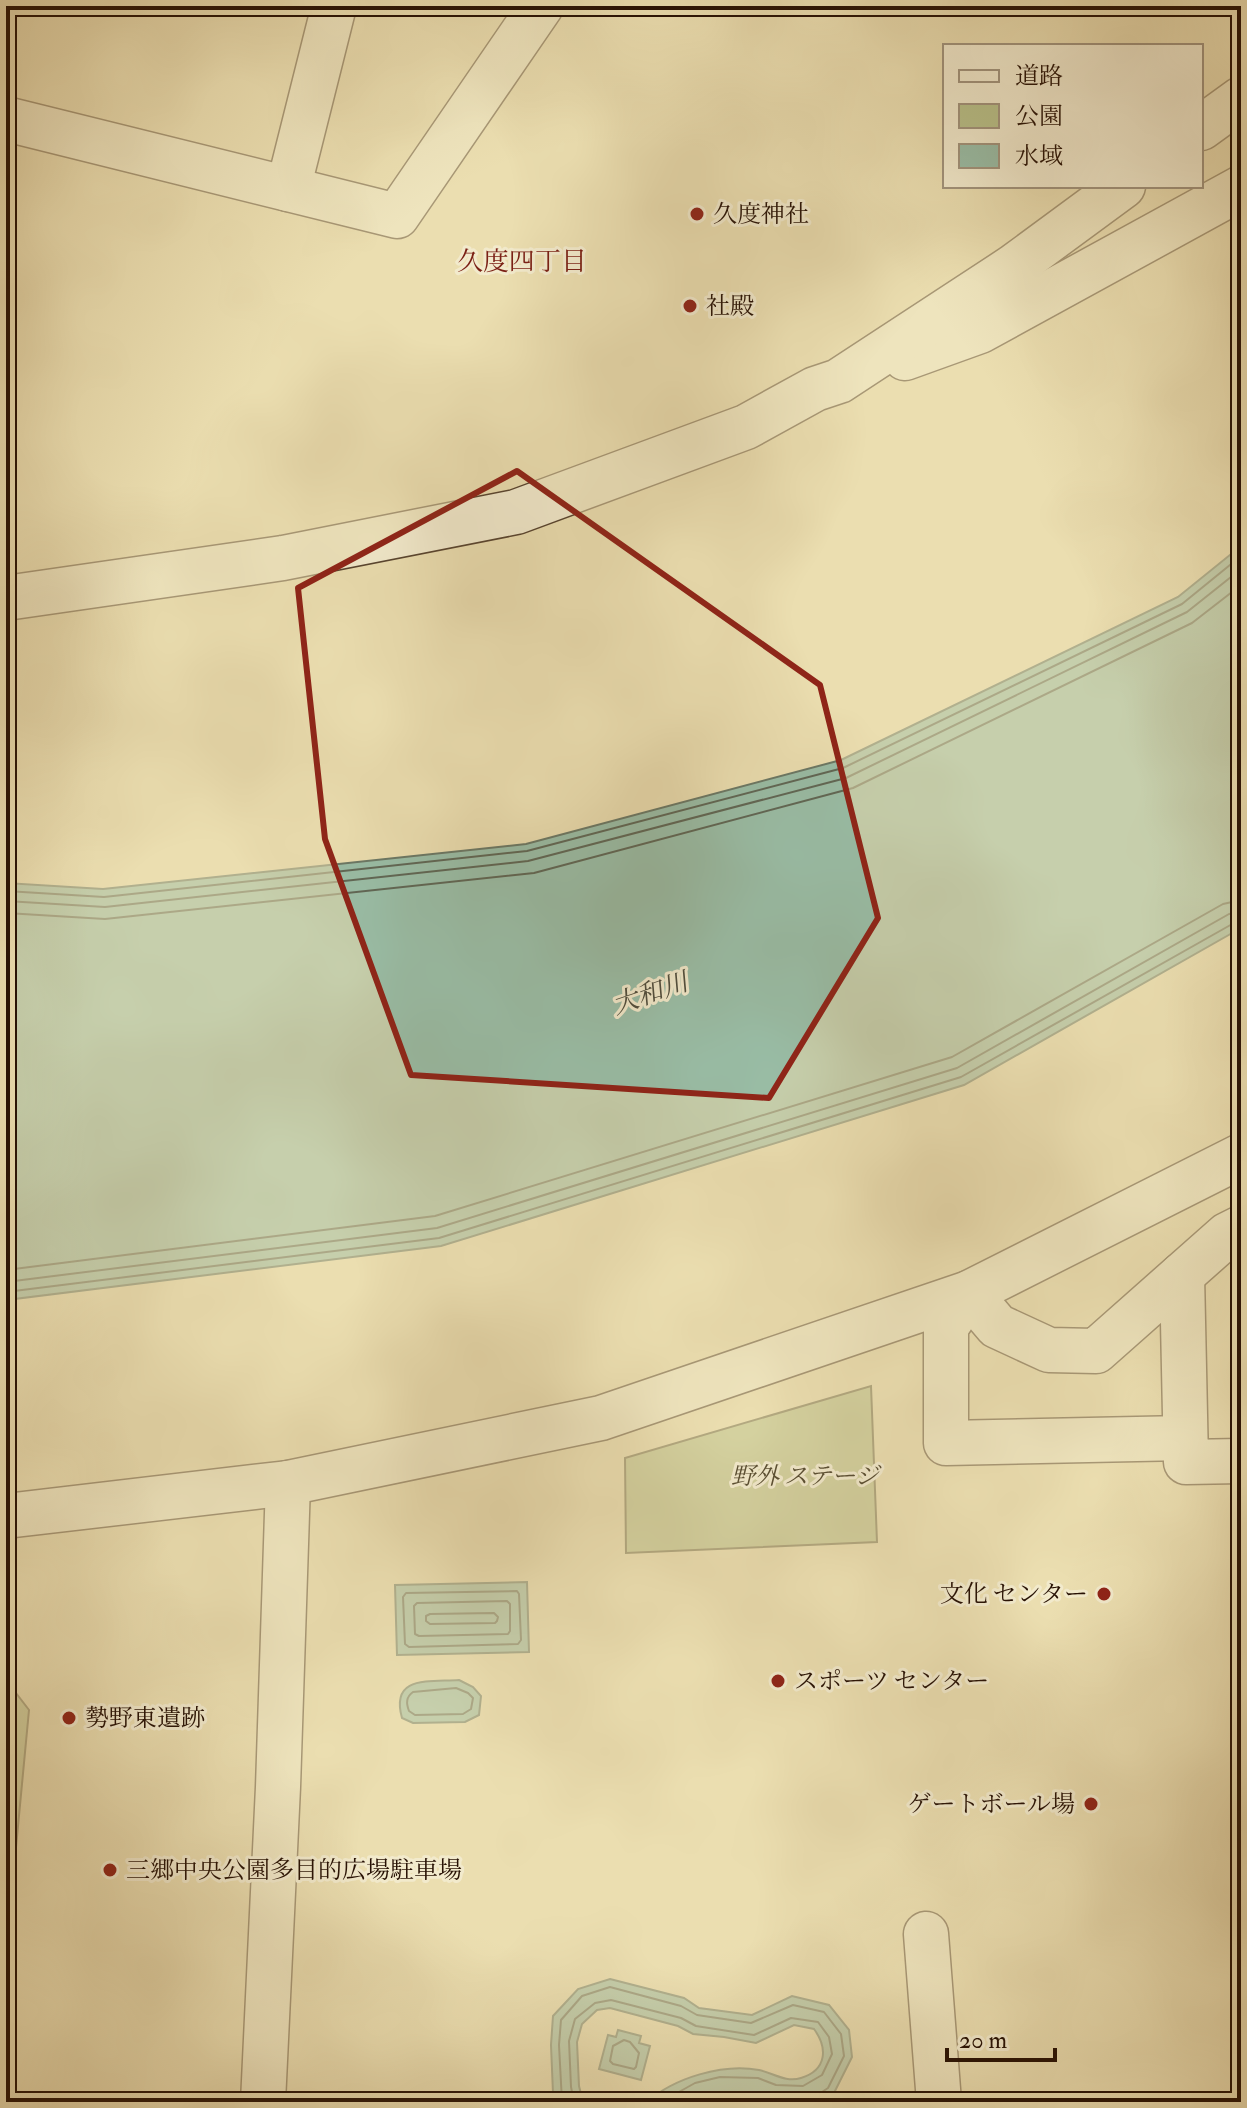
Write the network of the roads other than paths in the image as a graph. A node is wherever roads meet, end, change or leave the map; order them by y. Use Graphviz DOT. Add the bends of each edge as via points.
graph roads {
  1 [pos="334,6"];
  2 [pos="541,6"];
  3 [pos="1241,99"];
  4 [pos="6,119"];
  5 [pos="1203,127"];
  6 [pos="1120,188"];
  7 [pos="1241,188"];
  8 [pos="288,189"];
  9 [pos="839,381"];
  10 [pos="6,598"];
  11 [pos="1241,1156"];
  12 [pos="1241,1228"];
  13 [pos="1182,1275"];
  14 [pos="969,1293"];
  15 [pos="1185,1438"];
  16 [pos="1241,1461"];
  17 [pos="288,1483"];
  18 [pos="6,1516"];
  19 [pos="926,1934"];
  20 [pos="263,2102"];
  21 [pos="939,2102"];
  1 -- 8 [label="street"];
  2 -- 8 [label="street" via="397,216"];
  3 -- 5 [label="street"];
  4 -- 8 [label="street"];
  6 -- 9 [label="street" via="1013,267"];
  7 -- 9 [label="street" via="980,331"];
  9 -- 10 [label="street" via="746,427 516,512 283,558"];
  11 -- 14 [label="street"];
  12 -- 13 [label="street"];
  13 -- 14 [label="street" via="1096,1351 1049,1350 997,1326"];
  13 -- 15 [label="street"];
  14 -- 15 [label="street" via="946,1327 946,1443"];
  14 -- 17 [label="street" via="601,1418"];
  15 -- 16 [label="street" via="1186,1462"];
  17 -- 18 [label="street"];
  17 -- 20 [label="street"];
  19 -- 21 [label="street"];
}
